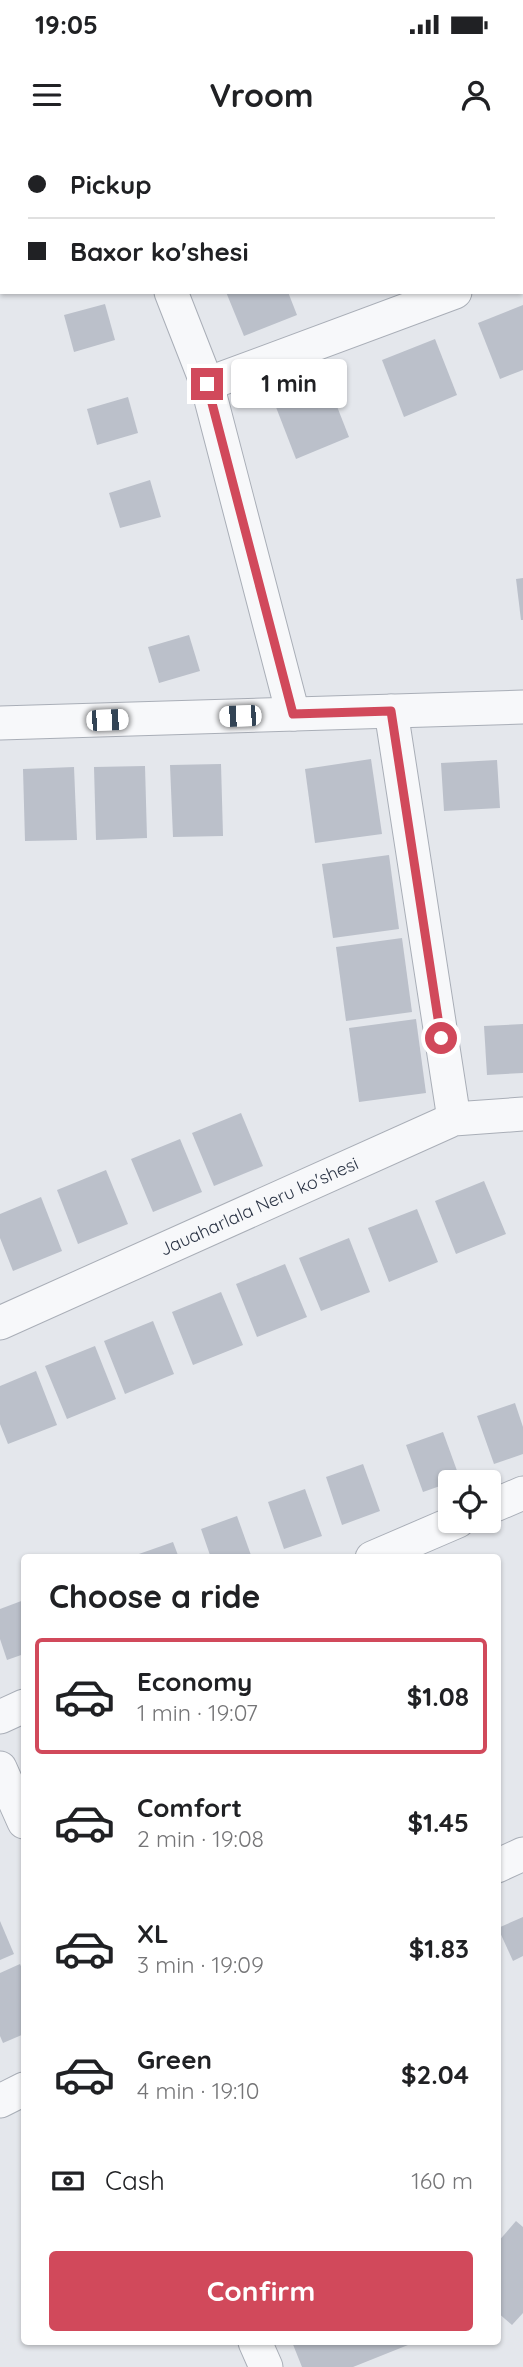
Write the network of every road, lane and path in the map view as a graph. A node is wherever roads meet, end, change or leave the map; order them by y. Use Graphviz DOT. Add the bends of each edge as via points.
graph roads {
  1 [pos="172,294"];
  2 [pos="450,294"];
  3 [pos="207,384"];
  4 [pos="523,707"];
  5 [pos="391,711"];
  6 [pos="293,714"];
  7 [pos="0,723"];
  8 [pos="523,1114"];
  9 [pos="454,1119"];
  10 [pos="0,1322"];
  11 [pos="523,1493"];
  12 [pos="501,1502"];
  13 [pos="438,1530"];
  14 [pos="381,1554"];
  15 [pos="21,1707"];
  16 [pos="0,1717"];
  17 [pos="0,1768"];
  18 [pos="21,1815"];
  19 [pos="523,1854"];
  20 [pos="501,1864"];
  21 [pos="21,2090"];
  22 [pos="0,2101"];
  23 [pos="256,2345"];
  24 [pos="266,2367"];
  1 -- 3 [label="street"];
  2 -- 3 [label="street"];
  3 -- 6 [label="street"];
  4 -- 5 [label="street"];
  5 -- 6 [label="street"];
  5 -- 9 [label="street"];
  6 -- 7 [label="street"];
  8 -- 9 [label="street, Jauaharlala Neru ko'shesi"];
  9 -- 10 [label="street, Jauaharlala Neru ko'shesi"];
  11 -- 12 [label="street"];
  13 -- 14 [label="street"];
  15 -- 16 [label="street"];
  17 -- 18 [label="street"];
  19 -- 20 [label="street"];
  21 -- 22 [label="street"];
  23 -- 24 [label="street"];
}
